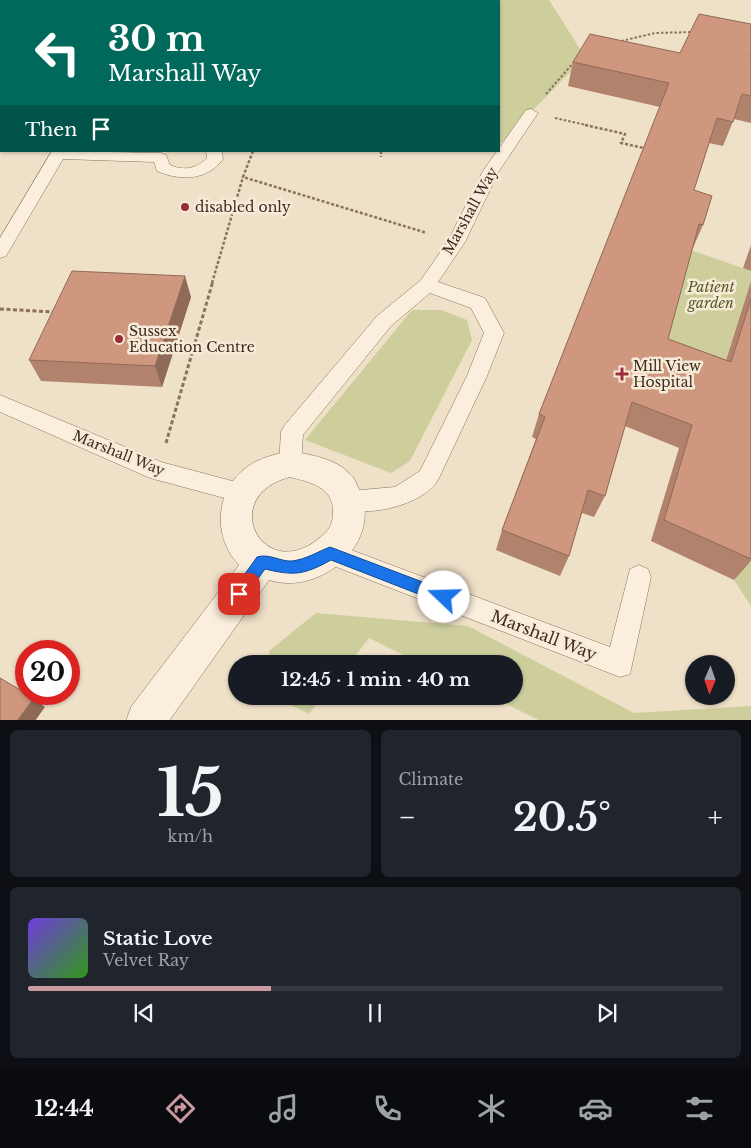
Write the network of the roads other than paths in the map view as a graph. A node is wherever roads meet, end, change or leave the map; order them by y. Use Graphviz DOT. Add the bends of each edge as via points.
graph roads {
  1 [pos="531,113"];
  2 [pos="59,152"];
  3 [pos="214,152"];
  4 [pos="164,155"];
  5 [pos="0,252"];
  6 [pos="427,285"];
  7 [pos="0,403"];
  8 [pos="290,464"];
  9 [pos="243,493"];
  10 [pos="349,501"];
  11 [pos="330,553"];
  12 [pos="262,562"];
  13 [pos="639,577"];
  14 [pos="144,720"];
  1 -- 6 [label="lane, Marshall Way" via="491,171 456,242"];
  2 -- 4 [label="lane"];
  2 -- 5 [label="lane"];
  3 -- 4 [label="lane" via="215,160 207,168 191,174 163,168"];
  6 -- 8 [label="lane, Marshall Way" via="384,321 292,432"];
  6 -- 10 [label="lane" via="478,302 494,333 428,478 399,498"];
  7 -- 9 [label="lane, Marshall Way" via="158,471"];
  8 -- 9 [label="street" via="255,478"];
  8 -- 10 [label="street" via="309,465 327,472 341,484"];
  9 -- 12 [label="street" via="236,508 235,526 240,542"];
  10 -- 11 [label="street" via="350,520 343,537"];
  11 -- 12 [label="street" via="311,563 290,568"];
  11 -- 13 [label="lane, Marshall Way" via="620,664"];
  12 -- 14 [label="street"];
}
